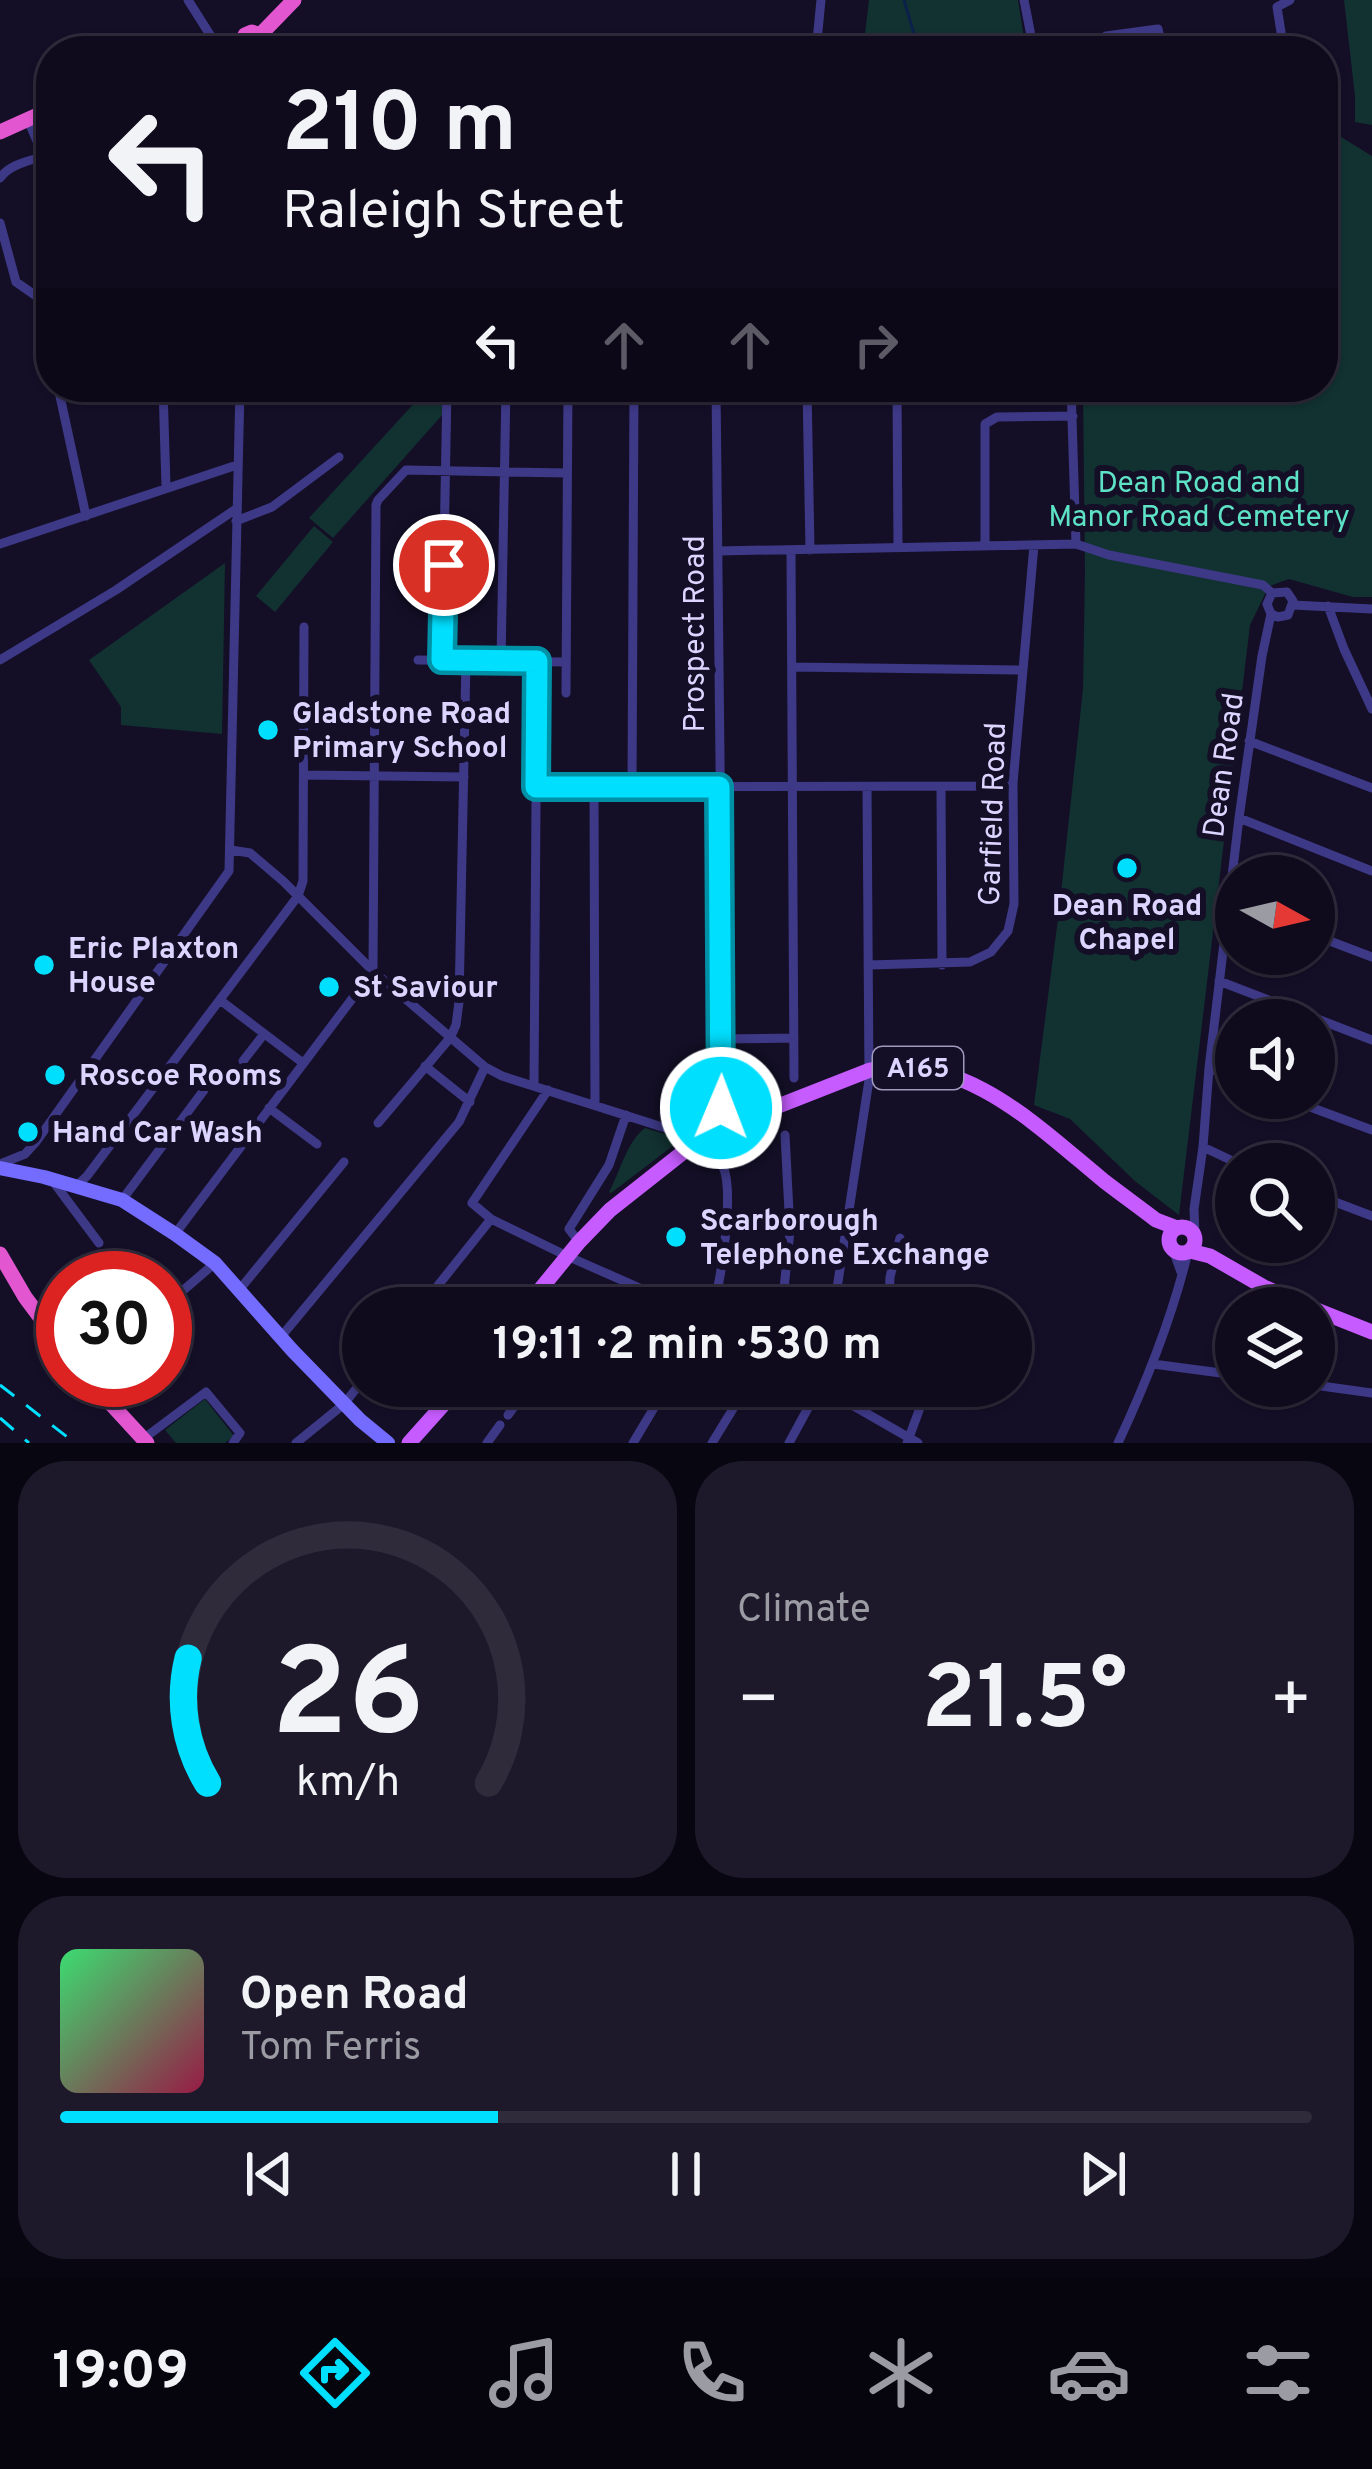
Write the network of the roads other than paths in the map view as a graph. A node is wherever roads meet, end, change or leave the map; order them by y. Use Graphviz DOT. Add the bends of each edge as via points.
graph roads {
  1 [pos="188,0"];
  2 [pos="294,0"];
  3 [pos="821,0"];
  4 [pos="1025,0"];
  5 [pos="1291,0"];
  6 [pos="208,36"];
  7 [pos="261,36"];
  8 [pos="817,36"];
  9 [pos="1031,36"];
  10 [pos="1106,36"];
  11 [pos="1159,36"];
  12 [pos="1282,36"];
  13 [pos="36,116"];
  14 [pos="28,120"];
  15 [pos="0,132"];
  16 [pos="36,137"];
  17 [pos="36,159"];
  18 [pos="0,178"];
  19 [pos="0,223"];
  20 [pos="36,296"];
  21 [pos="61,402"];
  22 [pos="163,402"];
  23 [pos="239,402"];
  24 [pos="446,402"];
  25 [pos="506,402"];
  26 [pos="568,402"];
  27 [pos="634,402"];
  28 [pos="716,402"];
  29 [pos="807,402"];
  30 [pos="897,402"];
  31 [pos="1072,402"];
  32 [pos="1073,416"];
  33 [pos="339,457"];
  34 [pos="237,465"];
  35 [pos="445,471"];
  36 [pos="504,472"];
  37 [pos="568,473"];
  38 [pos="166,487"];
  39 [pos="236,515"];
  40 [pos="86,516"];
  41 [pos="0,544"];
  42 [pos="1076,544"];
  43 [pos="1034,545"];
  44 [pos="985,546"];
  45 [pos="898,547"];
  46 [pos="791,550"];
  47 [pos="809,550"];
  48 [pos="718,551"];
  49 [pos="1272,593"];
  50 [pos="1294,605"];
  51 [pos="1328,606"];
  52 [pos="1372,609"];
  53 [pos="1271,614"];
  54 [pos="304,628"];
  55 [pos="0,660"];
  56 [pos="418,660"];
  57 [pos="442,660"];
  58 [pos="466,660"];
  59 [pos="501,661"];
  60 [pos="537,661"];
  61 [pos="566,662"];
  62 [pos="792,667"];
  63 [pos="1023,670"];
  64 [pos="566,693"];
  65 [pos="1372,709"];
  66 [pos="1249,742"];
  67 [pos="304,775"];
  68 [pos="375,776"];
  69 [pos="464,778"];
  70 [pos="536,787"];
  71 [pos="593,787"];
  72 [pos="632,787"];
  73 [pos="719,787"];
  74 [pos="792,787"];
  75 [pos="867,787"];
  76 [pos="940,787"];
  77 [pos="1012,787"];
  78 [pos="1372,788"];
  79 [pos="1239,818"];
  80 [pos="231,850"];
  81 [pos="1236,855"];
  82 [pos="1372,871"];
  83 [pos="298,896"];
  84 [pos="1335,943"];
  85 [pos="1372,957"];
  86 [pos="942,964"];
  87 [pos="869,965"];
  88 [pos="373,971"];
  89 [pos="1220,975"];
  90 [pos="1219,982"];
  91 [pos="220,1000"];
  92 [pos="264,1034"];
  93 [pos="450,1038"];
  94 [pos="794,1038"];
  95 [pos="722,1039"];
  96 [pos="1372,1040"];
  97 [pos="243,1061"];
  98 [pos="303,1063"];
  99 [pos="425,1066"];
  100 [pos="485,1067"];
  101 [pos="1209,1068"];
  102 [pos="1215,1070"];
  103 [pos="869,1075"];
  104 [pos="794,1078"];
  105 [pos="534,1085"];
  106 [pos="204,1090"];
  107 [pos="548,1090"];
  108 [pos="722,1097"];
  109 [pos="470,1102"];
  110 [pos="595,1104"];
  111 [pos="269,1108"];
  112 [pos="626,1115"];
  113 [pos="1335,1116"];
  114 [pos="748,1118"];
  115 [pos="378,1123"];
  116 [pos="1372,1130"];
  117 [pos="785,1136"];
  118 [pos="708,1141"];
  119 [pos="36,1142"];
  120 [pos="316,1144"];
  121 [pos="1203,1148"];
  122 [pos="1215,1153"];
  123 [pos="787,1161"];
  124 [pos="344,1162"];
  125 [pos="773,1162"];
  126 [pos="0,1166"];
  127 [pos="43,1177"];
  128 [pos="76,1187"];
  129 [pos="122,1200"];
  130 [pos="1335,1202"];
  131 [pos="1372,1216"];
  132 [pos="491,1219"];
  133 [pos="175,1234"];
  134 [pos="900,1238"];
  135 [pos="1183,1240"];
  136 [pos="579,1242"];
  137 [pos="99,1243"];
  138 [pos="0,1254"];
  139 [pos="571,1258"];
  140 [pos="214,1263"];
  141 [pos="192,1282"];
  142 [pos="437,1287"];
  143 [pos="544,1287"];
  144 [pos="551,1287"];
  145 [pos="637,1287"];
  146 [pos="717,1287"];
  147 [pos="784,1287"];
  148 [pos="837,1287"];
  149 [pos="888,1287"];
  150 [pos="1264,1287"];
  151 [pos="240,1289"];
  152 [pos="36,1312"];
  153 [pos="1335,1317"];
  154 [pos="1372,1332"];
  155 [pos="280,1338"];
  156 [pos="1153,1364"];
  157 [pos="1215,1372"];
  158 [pos="1335,1388"];
  159 [pos="1372,1393"];
  160 [pos="342,1401"];
  161 [pos="342,1405"];
  162 [pos="114,1407"];
  163 [pos="348,1407"];
  164 [pos="441,1407"];
  165 [pos="453,1407"];
  166 [pos="514,1407"];
  167 [pos="654,1407"];
  168 [pos="734,1407"];
  169 [pos="808,1407"];
  170 [pos="855,1407"];
  171 [pos="922,1407"];
  172 [pos="508,1415"];
  173 [pos="500,1426"];
  174 [pos="145,1441"];
  175 [pos="912,1441"];
  176 [pos="1118,1442"];
  177 [pos="233,1443"];
  178 [pos="296,1443"];
  179 [pos="388,1443"];
  180 [pos="409,1443"];
  181 [pos="422,1443"];
  182 [pos="487,1443"];
  183 [pos="633,1443"];
  184 [pos="712,1443"];
  185 [pos="789,1443"];
  186 [pos="1130,1443"];
  1 -- 6 [label="street"];
  2 -- 7 [label="highway"];
  3 -- 8 [label="street"];
  4 -- 9 [label="street"];
  5 -- 12 [label="street" via="1277,7"];
  10 -- 11 [label="street" via="1158,29"];
  13 -- 14 [label="highway"];
  14 -- 15 [label="highway"];
  14 -- 16 [label="street"];
  17 -- 18 [label="street"];
  19 -- 20 [label="street" via="16,282"];
  21 -- 40 [label="street"];
  22 -- 38 [label="street"];
  23 -- 34 [label="street"];
  24 -- 35 [label="street"];
  25 -- 36 [label="street"];
  26 -- 37 [label="street"];
  27 -- 72 [label="street"];
  28 -- 48 [label="street, Prospect Road"];
  29 -- 47 [label="street"];
  30 -- 45 [label="street"];
  31 -- 32 [label="street"];
  32 -- 42 [label="street"];
  32 -- 44 [label="street" via="985,424"];
  33 -- 39 [label="street" via="272,507"];
  34 -- 38 [label="street"];
  34 -- 39 [label="street"];
  35 -- 36 [label="street"];
  35 -- 57 [label="street"];
  35 -- 68 [label="street" via="406,470 376,506"];
  36 -- 37 [label="street"];
  36 -- 59 [label="street"];
  37 -- 61 [label="street"];
  38 -- 40 [label="street"];
  39 -- 55 [label="street"];
  39 -- 80 [label="street"];
  40 -- 41 [label="street"];
  42 -- 43 [label="street"];
  42 -- 49 [label="street"];
  43 -- 44 [label="street"];
  43 -- 63 [label="street, Garfield Road"];
  44 -- 45 [label="street"];
  45 -- 47 [label="street"];
  46 -- 47 [label="street"];
  46 -- 48 [label="street"];
  46 -- 62 [label="street"];
  48 -- 73 [label="street, Prospect Road"];
  49 -- 50 [label="street" via="1287,592"];
  49 -- 53 [label="street"];
  50 -- 51 [label="street"];
  50 -- 53 [label="street" via="1283,617"];
  51 -- 52 [label="street"];
  51 -- 65 [label="street"];
  53 -- 66 [label="street, Dean Road"];
  54 -- 67 [label="street"];
  56 -- 57 [label="street"];
  57 -- 58 [label="street"];
  58 -- 59 [label="street"];
  58 -- 69 [label="street"];
  59 -- 60 [label="street"];
  60 -- 61 [label="street"];
  60 -- 70 [label="street"];
  61 -- 64 [label="street"];
  62 -- 63 [label="street"];
  62 -- 74 [label="street"];
  63 -- 77 [label="street, Garfield Road"];
  66 -- 78 [label="street"];
  66 -- 79 [label="street, Dean Road"];
  67 -- 68 [label="street"];
  67 -- 83 [label="street"];
  68 -- 69 [label="street"];
  68 -- 88 [label="street"];
  69 -- 93 [label="street" via="459,1002"];
  70 -- 71 [label="street"];
  70 -- 105 [label="street"];
  71 -- 72 [label="street"];
  71 -- 110 [label="street"];
  72 -- 73 [label="street"];
  73 -- 74 [label="street"];
  73 -- 95 [label="street, Prospect Road"];
  74 -- 75 [label="street"];
  74 -- 94 [label="street"];
  75 -- 76 [label="street"];
  75 -- 87 [label="street"];
  76 -- 77 [label="street"];
  76 -- 86 [label="street"];
  77 -- 86 [label="street, Garfield Road" via="1008,931 984,957"];
  79 -- 81 [label="street, Dean Road"];
  79 -- 82 [label="street"];
  80 -- 83 [label="street" via="250,853"];
  80 -- 119 [label="street" via="229,871 208,904"];
  83 -- 88 [label="street"];
  83 -- 91 [label="street"];
  84 -- 85 [label="street"];
  86 -- 87 [label="street, Garfield Road"];
  87 -- 103 [label="street"];
  88 -- 93 [label="street"];
  88 -- 98 [label="street"];
  89 -- 90 [label="street, Dean Road"];
  90 -- 96 [label="street"];
  90 -- 101 [label="street, Dean Road"];
  91 -- 92 [label="street"];
  91 -- 128 [label="street"];
  92 -- 97 [label="street"];
  92 -- 98 [label="street"];
  93 -- 99 [label="street"];
  93 -- 100 [label="street"];
  94 -- 95 [label="street"];
  94 -- 104 [label="street"];
  95 -- 108 [label="street, Prospect Road"];
  98 -- 111 [label="street"];
  99 -- 109 [label="street"];
  99 -- 115 [label="street"];
  100 -- 105 [label="street"];
  100 -- 109 [label="street"];
  101 -- 102 [label="street"];
  101 -- 121 [label="street, Dean Road"];
  103 -- 114 [label="main road, A165"];
  103 -- 118 [label="main road, A165"];
  103 -- 135 [label="main road, A165" via="955,1087 993,1105"];
  103 -- 148 [label="street"];
  105 -- 107 [label="street"];
  106 -- 129 [label="street"];
  107 -- 110 [label="street"];
  107 -- 132 [label="street" via="472,1203"];
  108 -- 114 [label="street"];
  108 -- 118 [label="street, Prospect Road"];
  109 -- 155 [label="street"];
  110 -- 112 [label="street"];
  111 -- 120 [label="street"];
  111 -- 133 [label="street"];
  112 -- 118 [label="street"];
  112 -- 136 [label="street" via="609,1166 569,1229"];
  113 -- 116 [label="street"];
  114 -- 118 [label="main road, A165"];
  117 -- 123 [label="street"];
  118 -- 136 [label="main road, A165" via="610,1210"];
  118 -- 139 [label="main road, A165"];
  118 -- 146 [label="street, Prospect Road" via="727,1198"];
  119 -- 126 [label="street"];
  119 -- 127 [label="street" via="30,1164"];
  121 -- 122 [label="street"];
  121 -- 135 [label="street, Dean Road"];
  123 -- 125 [label="street"];
  123 -- 147 [label="street"];
  124 -- 151 [label="street"];
  126 -- 127 [label="main road"];
  127 -- 128 [label="main road"];
  127 -- 137 [label="street"];
  128 -- 129 [label="main road"];
  129 -- 133 [label="main road"];
  130 -- 131 [label="street"];
  132 -- 139 [label="street"];
  132 -- 142 [label="street"];
  133 -- 140 [label="main road"];
  134 -- 149 [label="street"];
  135 -- 150 [label="main road, A165"];
  135 -- 156 [label="street, Dean Road" via="1182,1278"];
  136 -- 139 [label="main road, A165"];
  138 -- 152 [label="highway"];
  139 -- 143 [label="main road, A165"];
  139 -- 144 [label="main road, A165"];
  139 -- 145 [label="street"];
  140 -- 141 [label="street"];
  140 -- 151 [label="main road"];
  151 -- 155 [label="main road"];
  153 -- 154 [label="main road, A165"];
  155 -- 160 [label="main road"];
  156 -- 157 [label="street"];
  156 -- 176 [label="street, Dean Road"];
  158 -- 159 [label="street"];
  161 -- 178 [label="street"];
  162 -- 174 [label="highway"];
  163 -- 179 [label="main road"];
  164 -- 180 [label="main road"];
  165 -- 181 [label="main road"];
  166 -- 172 [label="street"];
  167 -- 183 [label="street"];
  168 -- 184 [label="street"];
  169 -- 185 [label="street"];
  170 -- 175 [label="street"];
  171 -- 175 [label="street"];
  173 -- 182 [label="street"];
  174 -- 177 [label="street" via="206,1392 240,1433"];
  176 -- 186 [label="street"];
}
